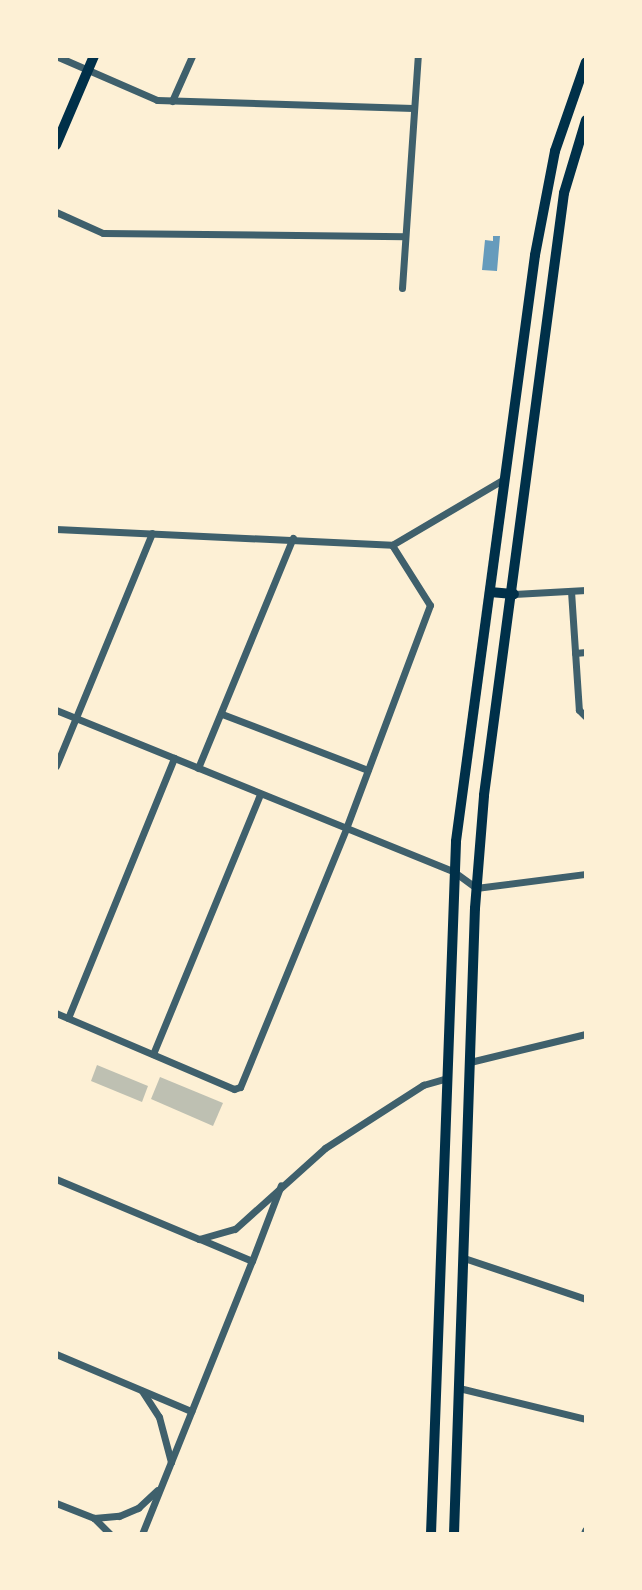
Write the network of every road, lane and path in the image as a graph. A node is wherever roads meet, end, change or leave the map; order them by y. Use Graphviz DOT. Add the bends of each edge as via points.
graph roads {
  1 [pos="56,56"];
  2 [pos="94,56"];
  3 [pos="192,56"];
  4 [pos="418,56"];
  5 [pos="586,62"];
  6 [pos="88,70"];
  7 [pos="172,102"];
  8 [pos="413,108"];
  9 [pos="586,121"];
  10 [pos="56,145"];
  11 [pos="56,212"];
  12 [pos="405,236"];
  13 [pos="535,256"];
  14 [pos="555,258"];
  15 [pos="402,288"];
  16 [pos="504,479"];
  17 [pos="56,529"];
  18 [pos="152,533"];
  19 [pos="293,538"];
  20 [pos="392,545"];
  21 [pos="586,590"];
  22 [pos="571,591"];
  23 [pos="490,592"];
  24 [pos="514,594"];
  25 [pos="586,652"];
  26 [pos="575,653"];
  27 [pos="56,709"];
  28 [pos="222,714"];
  29 [pos="75,716"];
  30 [pos="586,717"];
  31 [pos="174,758"];
  32 [pos="56,766"];
  33 [pos="198,768"];
  34 [pos="368,770"];
  35 [pos="260,794"];
  36 [pos="346,830"];
  37 [pos="453,871"];
  38 [pos="586,874"];
  39 [pos="476,888"];
  40 [pos="56,1013"];
  41 [pos="68,1018"];
  42 [pos="586,1034"];
  43 [pos="153,1054"];
  44 [pos="470,1062"];
  45 [pos="447,1078"];
  46 [pos="56,1179"];
  47 [pos="282,1184"];
  48 [pos="200,1239"];
  49 [pos="464,1258"];
  50 [pos="252,1261"];
  51 [pos="586,1299"];
  52 [pos="56,1354"];
  53 [pos="460,1388"];
  54 [pos="142,1391"];
  55 [pos="191,1411"];
  56 [pos="586,1419"];
  57 [pos="171,1462"];
  58 [pos="160,1487"];
  59 [pos="56,1503"];
  60 [pos="94,1518"];
  61 [pos="110,1534"];
  62 [pos="142,1534"];
  63 [pos="430,1534"];
  64 [pos="454,1534"];
  1 -- 6 [label="street"];
  2 -- 6 [label="main road"];
  3 -- 7 [label="street"];
  4 -- 8 [label="street"];
  5 -- 13 [label="main road" via="555,151"];
  6 -- 7 [label="street"];
  6 -- 10 [label="main road"];
  7 -- 8 [label="street"];
  8 -- 12 [label="street"];
  9 -- 14 [label="main road" via="564,193"];
  11 -- 12 [label="street" via="103,233"];
  12 -- 15 [label="street"];
  13 -- 14 [label="main road"];
  13 -- 16 [label="main road"];
  14 -- 24 [label="main road"];
  16 -- 20 [label="street"];
  16 -- 23 [label="main road"];
  17 -- 18 [label="street"];
  18 -- 19 [label="street"];
  18 -- 29 [label="street"];
  19 -- 20 [label="street"];
  19 -- 28 [label="street"];
  20 -- 34 [label="street" via="430,605"];
  21 -- 22 [label="street"];
  22 -- 24 [label="street"];
  22 -- 26 [label="street"];
  23 -- 24 [label="main road"];
  23 -- 37 [label="main road"];
  24 -- 39 [label="main road" via="484,794"];
  25 -- 26 [label="street"];
  26 -- 30 [label="street" via="579,710"];
  27 -- 29 [label="street"];
  28 -- 33 [label="street"];
  28 -- 34 [label="street"];
  29 -- 31 [label="street"];
  29 -- 32 [label="street"];
  31 -- 33 [label="street"];
  31 -- 41 [label="street"];
  33 -- 35 [label="street"];
  34 -- 36 [label="street"];
  35 -- 36 [label="street"];
  35 -- 43 [label="street"];
  36 -- 37 [label="street"];
  36 -- 43 [label="street" via="240,1087 234,1089"];
  37 -- 39 [label="street"];
  37 -- 45 [label="main road"];
  38 -- 39 [label="street"];
  39 -- 44 [label="main road"];
  40 -- 41 [label="street"];
  41 -- 43 [label="street"];
  42 -- 44 [label="street"];
  44 -- 49 [label="main road"];
  45 -- 47 [label="street" via="423,1085 382,1108"];
  45 -- 63 [label="main road"];
  46 -- 48 [label="street"];
  47 -- 48 [label="street" via="234,1229"];
  47 -- 50 [label="street"];
  48 -- 50 [label="street"];
  49 -- 51 [label="street"];
  49 -- 53 [label="main road"];
  50 -- 55 [label="street"];
  52 -- 54 [label="street"];
  53 -- 56 [label="street"];
  53 -- 64 [label="main road"];
  54 -- 55 [label="street"];
  54 -- 57 [label="street" via="159,1417"];
  55 -- 57 [label="street"];
  57 -- 58 [label="street"];
  58 -- 60 [label="street" via="138,1508 119,1516"];
  58 -- 62 [label="street"];
  59 -- 60 [label="street"];
  60 -- 61 [label="street"];
}
